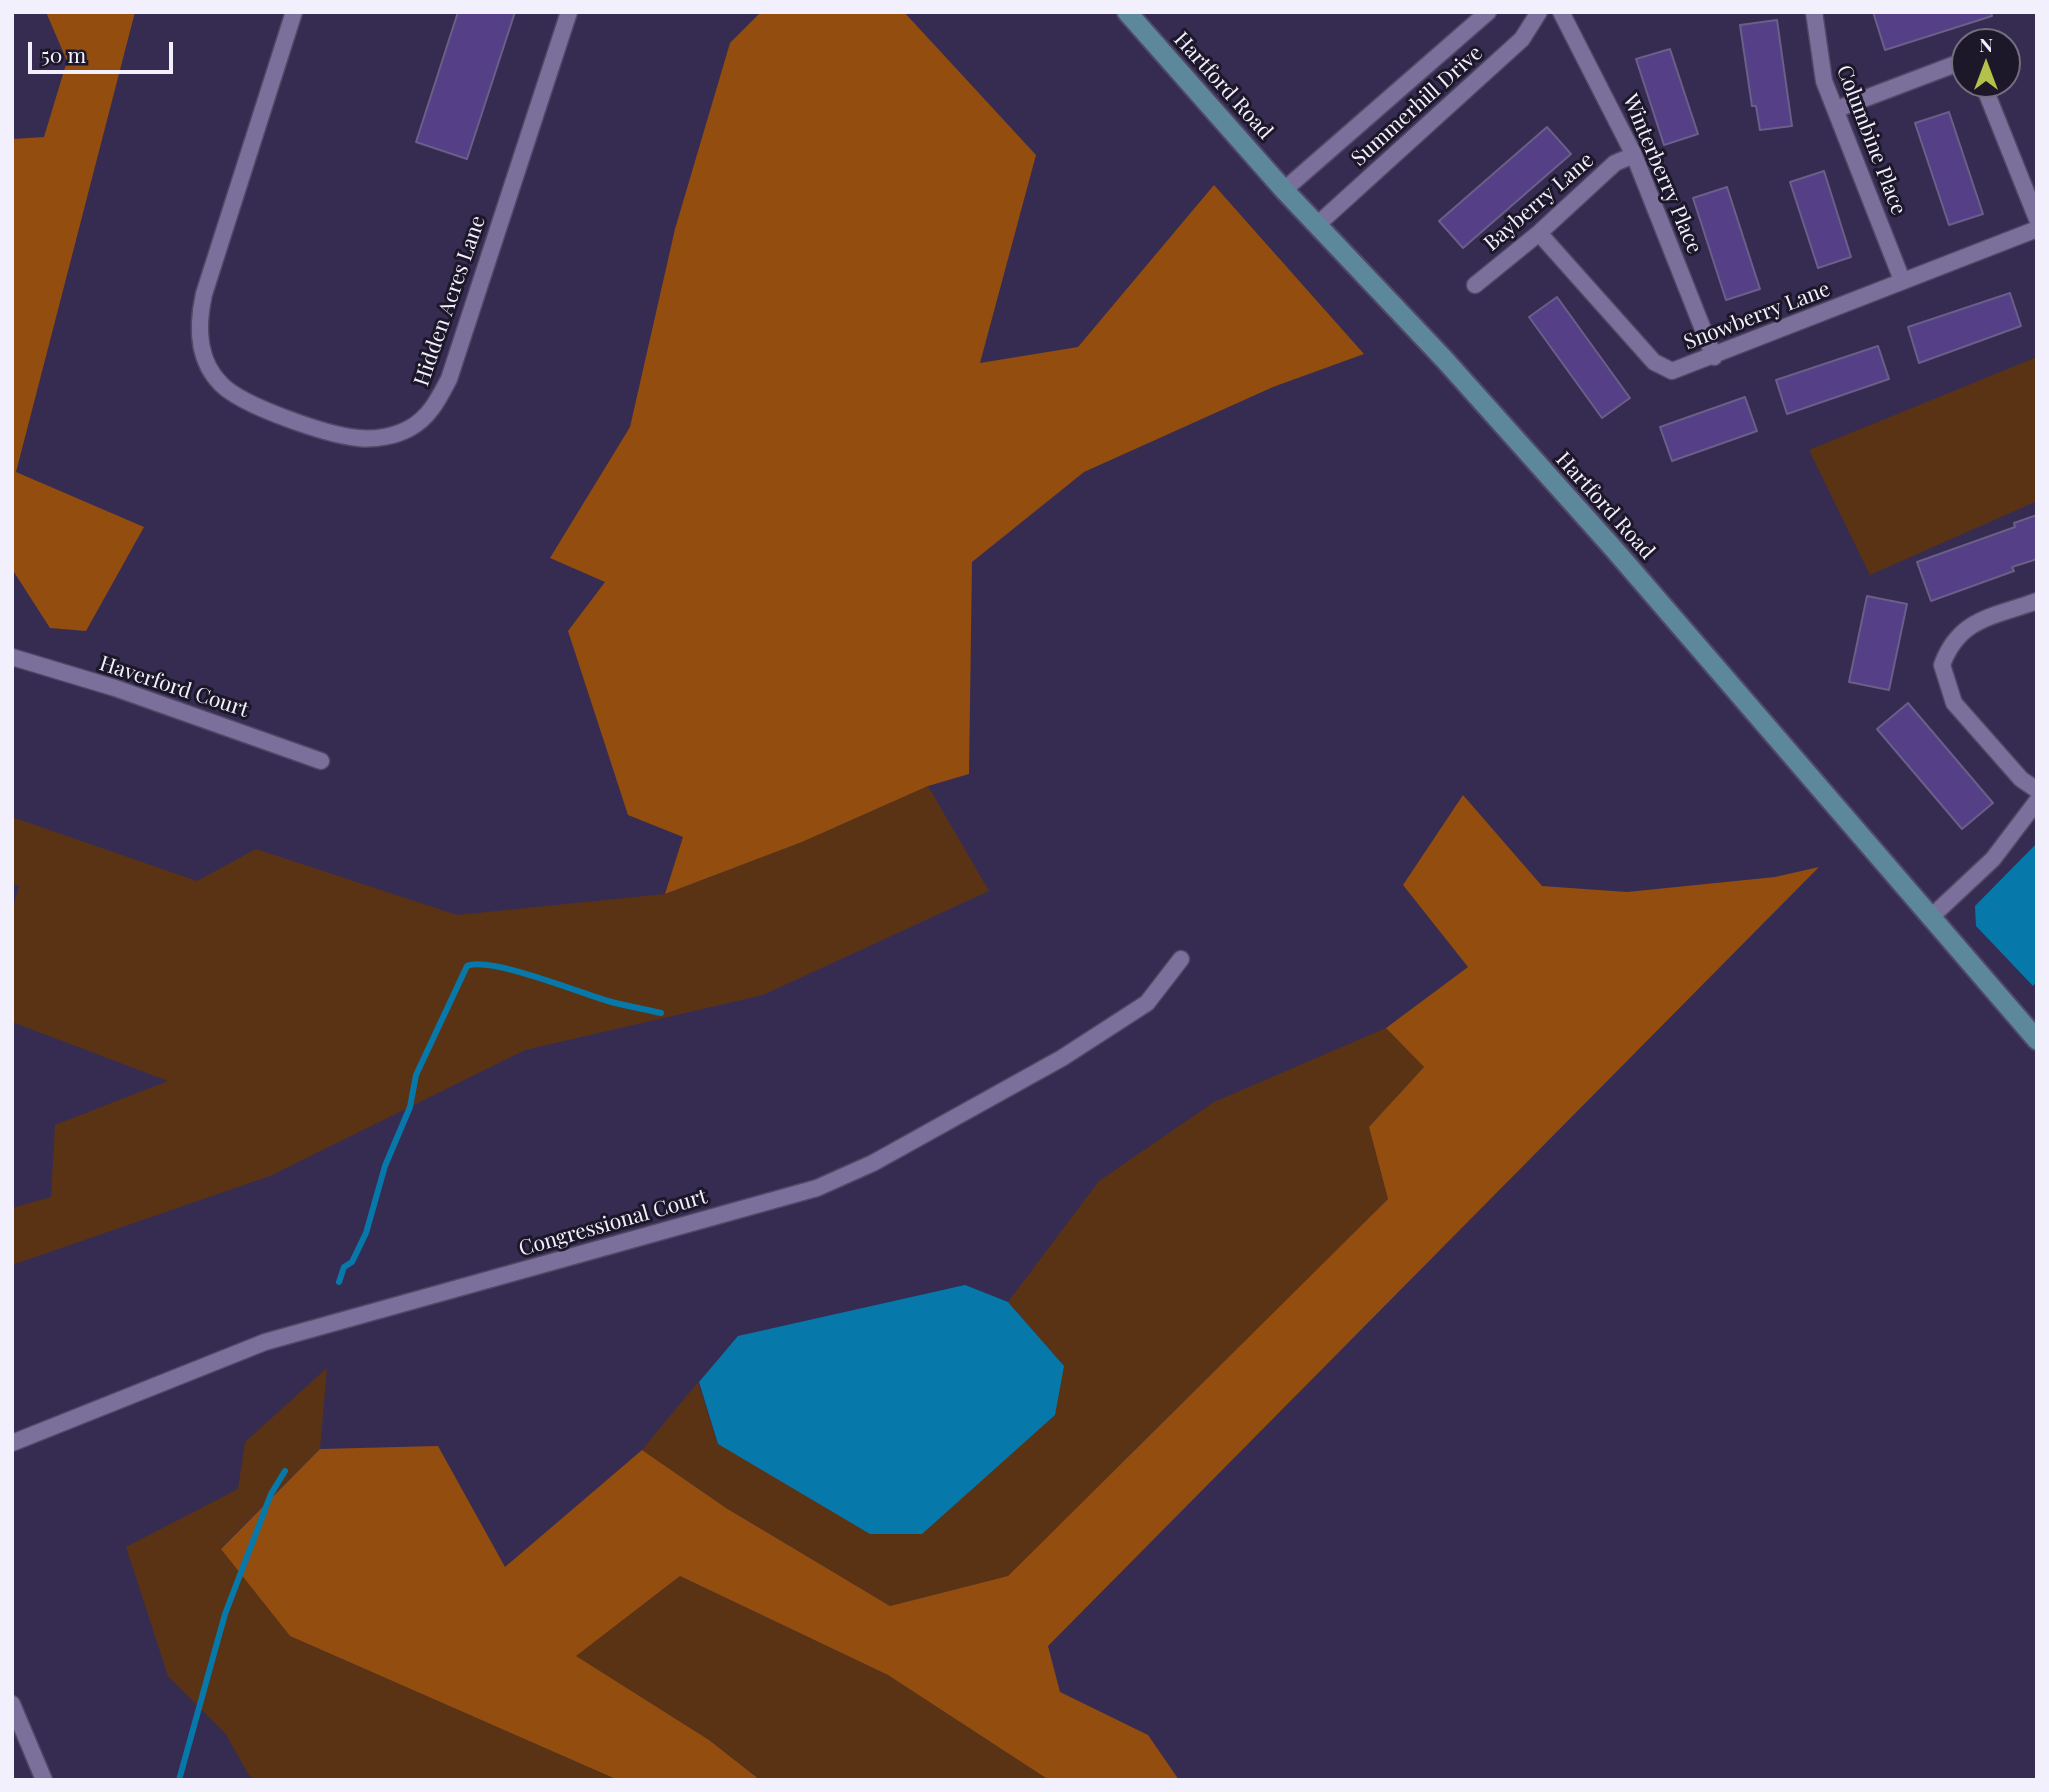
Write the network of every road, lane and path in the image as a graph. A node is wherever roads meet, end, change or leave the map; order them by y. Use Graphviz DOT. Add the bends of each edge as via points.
graph roads {
  1 [pos="294,12"];
  2 [pos="569,12"];
  3 [pos="1127,12"];
  4 [pos="1488,12"];
  5 [pos="1539,12"];
  6 [pos="1561,12"];
  7 [pos="1814,12"];
  8 [pos="1951,66"];
  9 [pos="1989,98"];
  10 [pos="1837,109"];
  11 [pos="1634,155"];
  12 [pos="1284,190"];
  13 [pos="2037,219"];
  14 [pos="1317,225"];
  15 [pos="2037,229"];
  16 [pos="1539,233"];
  17 [pos="1902,280"];
  18 [pos="1475,285"];
  19 [pos="1714,357"];
  20 [pos="2037,601"];
  21 [pos="12,657"];
  22 [pos="321,761"];
  23 [pos="2037,790"];
  24 [pos="2037,801"];
  25 [pos="1930,918"];
  26 [pos="1181,959"];
  27 [pos="2037,1040"];
  28 [pos="12,1443"];
  29 [pos="12,1704"];
  30 [pos="44,1780"];
  1 -- 2 [label="street, Hidden Acres Lane" via="204,294 199,333 212,372 233,394 251,405 361,438 411,428 427,415 449,379"];
  3 -- 12 [label="main road, Hartford Road"];
  4 -- 12 [label="street, Summerhill Drive"];
  5 -- 14 [label="street, Summerhill Drive" via="1522,39"];
  6 -- 11 [label="street, Winterberry Place"];
  7 -- 10 [label="street, Columbine Place" via="1821,70"];
  8 -- 10 [label="street"];
  9 -- 13 [label="street"];
  10 -- 17 [label="street, Columbine Place"];
  11 -- 16 [label="street, Bayberry Lane" via="1615,163"];
  11 -- 19 [label="street, Winterberry Place"];
  12 -- 14 [label="main road, Hartford Road"];
  14 -- 25 [label="main road, Hartford Road" via="1613,548"];
  15 -- 17 [label="street, Snowberry Lane"];
  16 -- 18 [label="street, Bayberry Lane"];
  16 -- 19 [label="street, Snowberry Lane" via="1660,367 1672,371"];
  17 -- 19 [label="street, Snowberry Lane"];
  20 -- 23 [label="street" via="1975,623 1957,635 1942,665 1954,703 2021,779"];
  21 -- 22 [label="street, Haverford Court"];
  24 -- 25 [label="street" via="1993,859"];
  25 -- 27 [label="main road, Hartford Road"];
  26 -- 28 [label="street, Congressional Court" via="1147,1003 1062,1058 873,1163 817,1188 265,1342"];
  29 -- 30 [label="street"];
}
